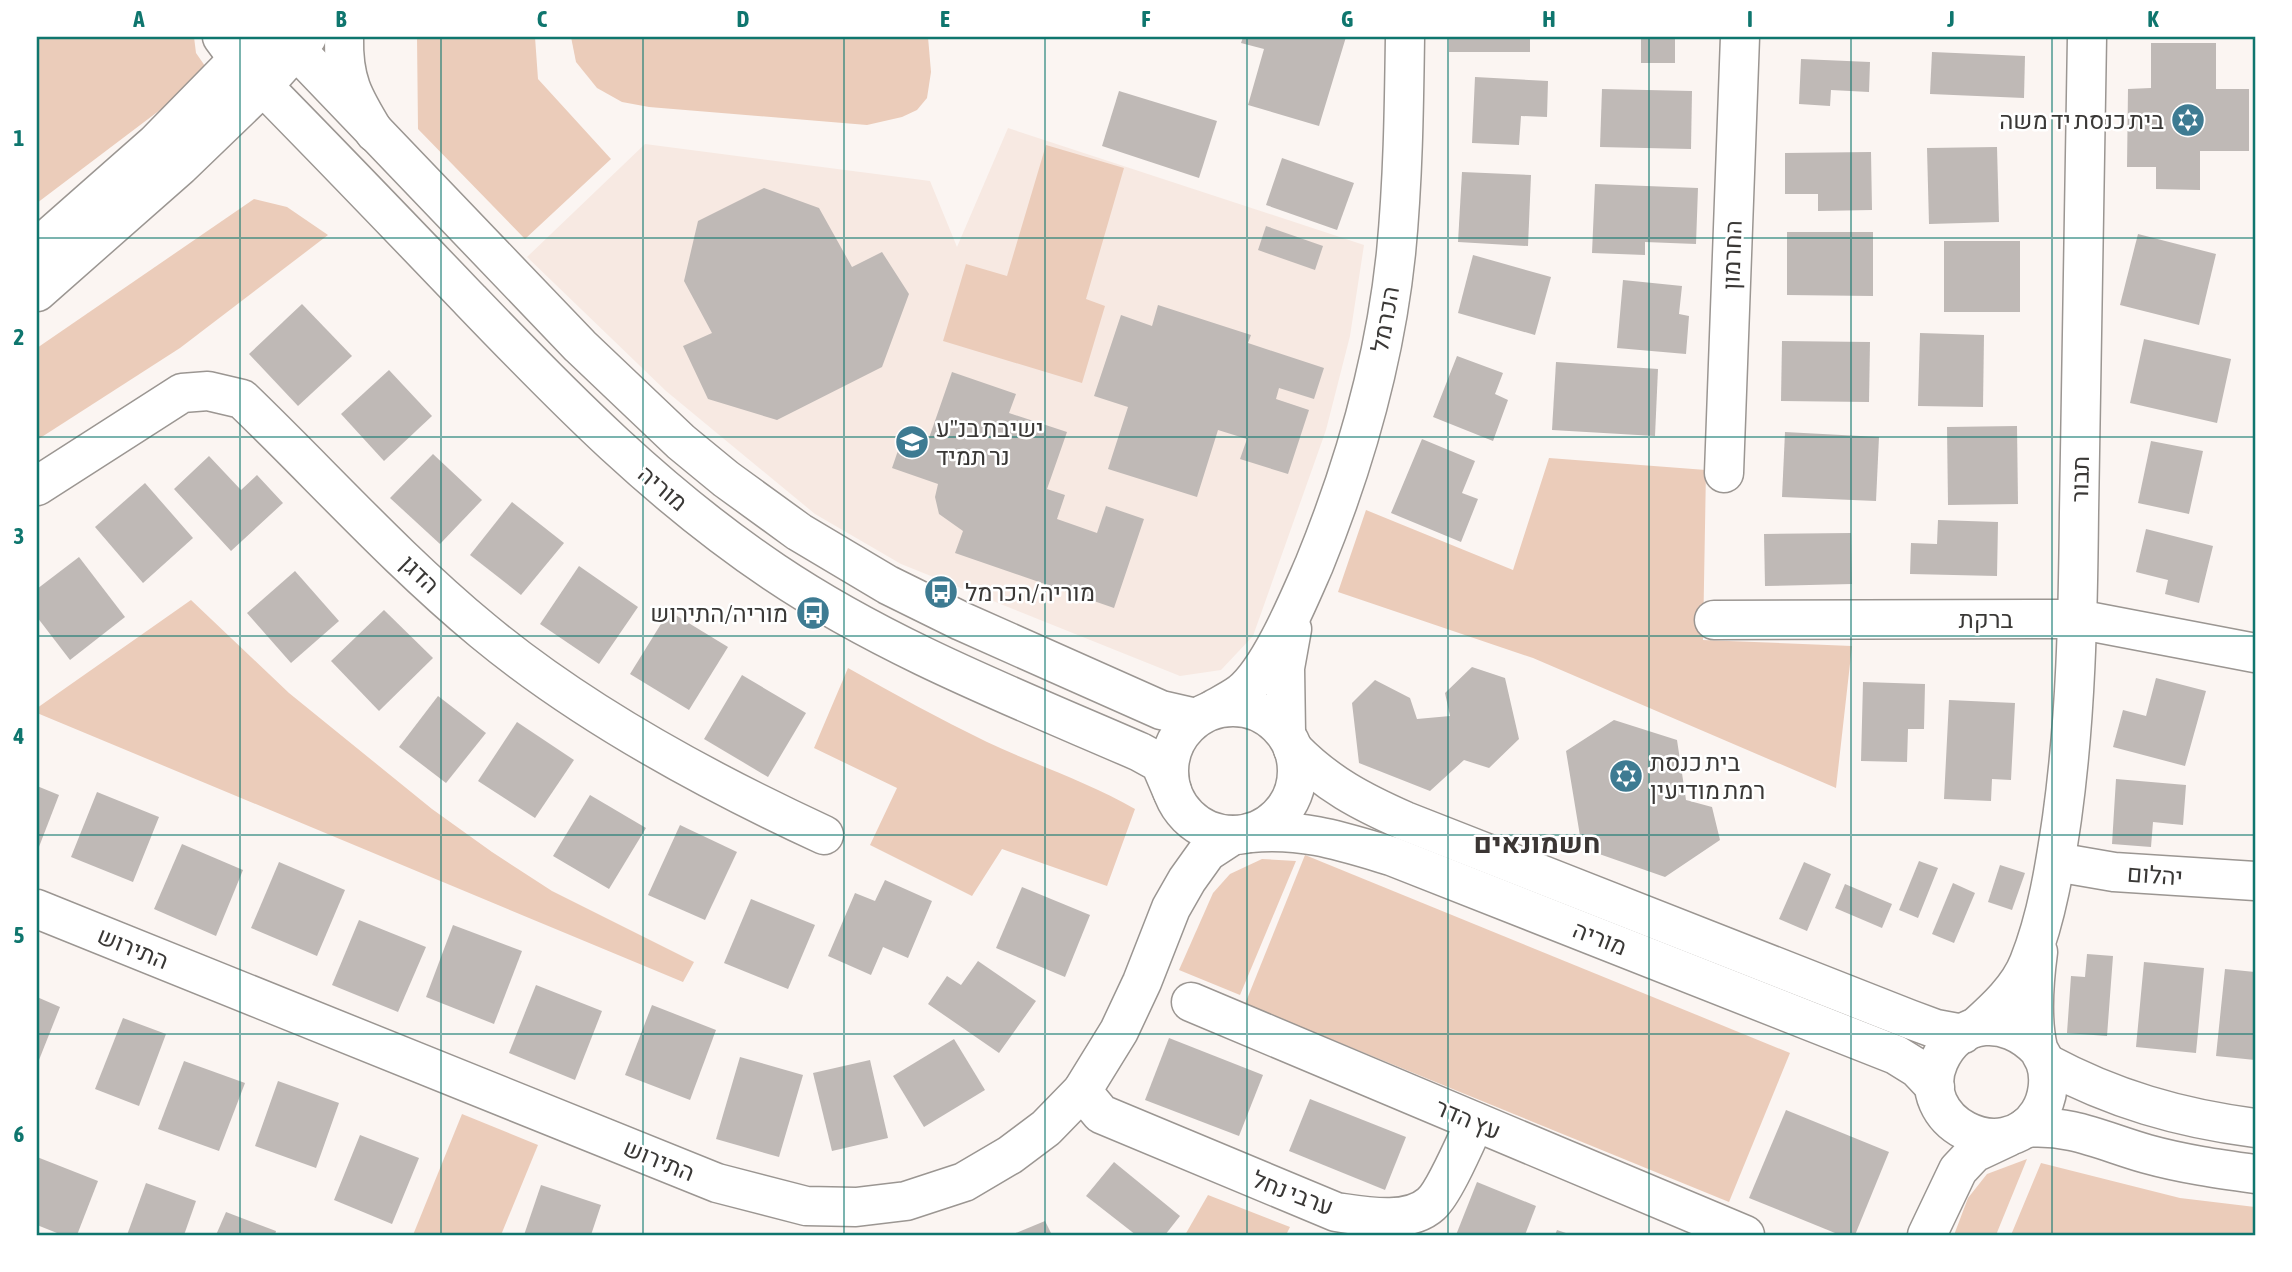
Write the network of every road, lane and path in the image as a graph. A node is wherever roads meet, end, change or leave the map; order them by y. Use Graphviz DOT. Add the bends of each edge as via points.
graph roads {
  1 [pos="344,37"];
  2 [pos="1405,37"];
  3 [pos="1740,37"];
  4 [pos="2087,37"];
  5 [pos="296,41"];
  6 [pos="246,55"];
  7 [pos="375,133"];
  8 [pos="37,248"];
  9 [pos="37,292"];
  10 [pos="1724,473"];
  11 [pos="37,486"];
  12 [pos="1303,590"];
  13 [pos="2077,618"];
  14 [pos="1714,620"];
  15 [pos="2255,653"];
  16 [pos="1205,713"];
  17 [pos="1290,741"];
  18 [pos="1177,801"];
  19 [pos="1242,834"];
  20 [pos="824,835"];
  21 [pos="2056,862"];
  22 [pos="2255,881"];
  23 [pos="1171,908"];
  24 [pos="37,909"];
  25 [pos="2042,918"];
  26 [pos="1191,1002"];
  27 [pos="1969,1030"];
  28 [pos="2042,1056"];
  29 [pos="1082,1091"];
  30 [pos="1937,1094"];
  31 [pos="1475,1122"];
  32 [pos="2255,1128"];
  33 [pos="2017,1132"];
  34 [pos="2255,1174"];
  35 [pos="1934,1219"];
  36 [pos="1745,1235"];
  1 -- 7 [label="street" via="348,83"];
  2 -- 12 [label="street, הכרמל" via="1403,164 1396,256 1382,343 1354,454"];
  3 -- 10 [label="street, החרמון"];
  4 -- 13 [label="street, תבור"];
  5 -- 6 [label="street"];
  5 -- 7 [label="street, מוריה"];
  6 -- 8 [label="street" via="155,144"];
  6 -- 9 [label="street" via="180,166"];
  6 -- 18 [label="street, מוריה" via="582,415 698,517 772,571 866,627 1160,763"];
  7 -- 16 [label="street, מוריה" via="633,398 690,450 790,525 888,585 961,621 1161,710"];
  11 -- 20 [label="street, הדגן" via="182,393 208,391 242,399 432,587 485,632 584,704 694,770"];
  12 -- 16 [label="street, הכרמל" via="1258,673 1242,692"];
  12 -- 17 [label="street, הכרמל" via="1285,668"];
  13 -- 14 [label="street, ברקת"];
  13 -- 15 [label="street, ברקת"];
  13 -- 21 [label="street, תבור" via="2072,724"];
  16 -- 17 [label="street" via="1233,706 1253,709 1270,718"];
  16 -- 18 [label="street" via="1181,732 1171,751 1168,771"];
  17 -- 19 [label="street" via="1298,776 1289,804 1266,827"];
  17 -- 27 [label="street, מוריה" via="1314,771 1405,821 1909,1019 1936,1029"];
  18 -- 19 [label="street" via="1197,824 1217,833"];
  18 -- 23 [label="street, התירוש" via="1185,839"];
  19 -- 23 [label="street, התירוש" via="1207,852"];
  19 -- 30 [label="street, מוריה" via="1309,833 1391,856 1896,1055 1917,1068"];
  21 -- 22 [label="street, יהלום" via="2137,874"];
  21 -- 25 [label="street, תבור"];
  23 -- 29 [label="street, התירוש" via="1125,1018"];
  24 -- 29 [label="street, התירוש" via="717,1183 806,1206 906,1201 964,1182 1046,1128"];
  25 -- 27 [label="street, תבור" via="2028,965 2004,1001"];
  25 -- 28 [label="street, תבור" via="2034,1002"];
  26 -- 31 [label="street, עץ הדר"];
  27 -- 28 [label="street" via="1995,1025 2014,1030 2028,1038"];
  27 -- 30 [label="street" via="1944,1049 1936,1068"];
  28 -- 32 [label="street" via="2079,1081 2159,1111"];
  28 -- 33 [label="street" via="2049,1079 2047,1097 2039,1115"];
  29 -- 31 [label="street, ערבי נחל" via="1101,1114 1336,1212 1376,1217 1407,1216 1432,1203"];
  30 -- 33 [label="street" via="1946,1116 1971,1135 1989,1139"];
  30 -- 35 [label="street" via="1949,1161"];
  31 -- 36 [label="street, עץ הדר"];
  33 -- 34 [label="street" via="2049,1126 2147,1154"];
  33 -- 35 [label="street" via="1974,1153 1958,1170"];
}
